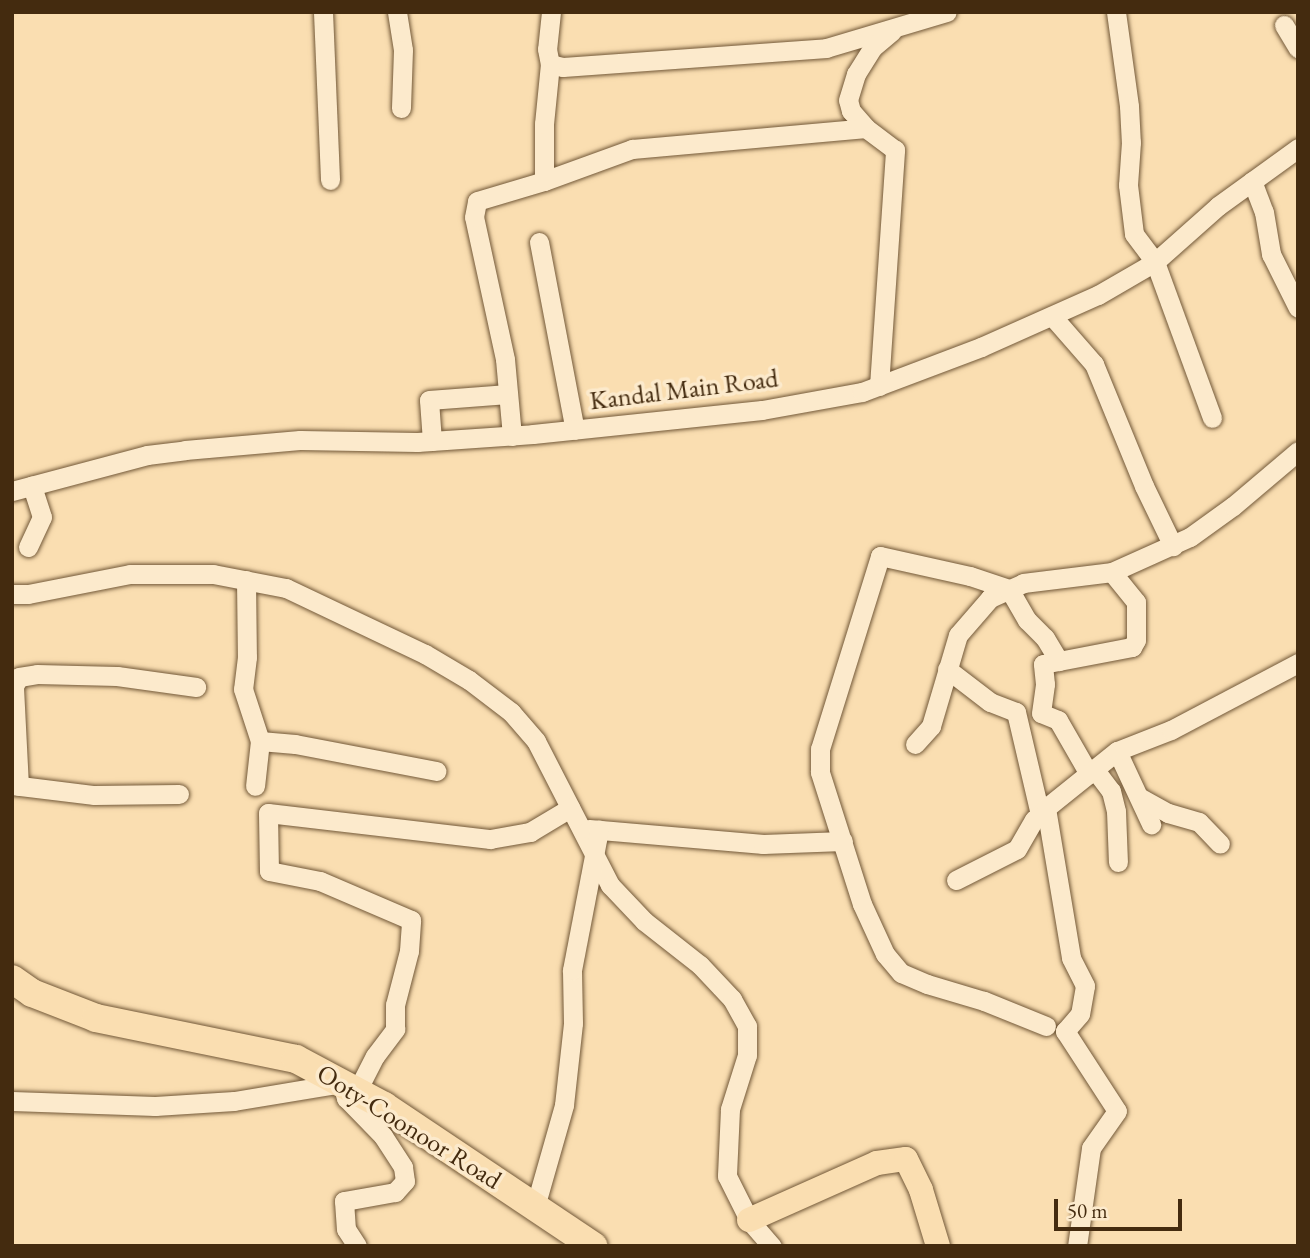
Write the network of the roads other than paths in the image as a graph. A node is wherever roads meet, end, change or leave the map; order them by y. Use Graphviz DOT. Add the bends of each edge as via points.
graph roads {
  1 [pos="323,12"];
  2 [pos="397,12"];
  3 [pos="551,12"];
  4 [pos="947,12"];
  5 [pos="1116,12"];
  6 [pos="1284,25"];
  7 [pos="897,27"];
  8 [pos="1298,48"];
  9 [pos="550,64"];
  10 [pos="401,108"];
  11 [pos="866,128"];
  12 [pos="1298,148"];
  13 [pos="330,180"];
  14 [pos="544,181"];
  15 [pos="1252,181"];
  16 [pos="539,243"];
  17 [pos="1155,262"];
  18 [pos="1298,308"];
  19 [pos="1052,316"];
  20 [pos="878,386"];
  21 [pos="508,394"];
  22 [pos="1212,418"];
  23 [pos="575,430"];
  24 [pos="512,436"];
  25 [pos="432,441"];
  26 [pos="1298,450"];
  27 [pos="19,489"];
  28 [pos="1173,545"];
  29 [pos="29,547"];
  30 [pos="1112,572"];
  31 [pos="246,580"];
  32 [pos="1009,589"];
  33 [pos="12,594"];
  34 [pos="1059,661"];
  35 [pos="1298,663"];
  36 [pos="947,669"];
  37 [pos="196,687"];
  38 [pos="261,741"];
  39 [pos="915,744"];
  40 [pos="1117,751"];
  41 [pos="436,771"];
  42 [pos="1092,772"];
  43 [pos="15,786"];
  44 [pos="255,786"];
  45 [pos="179,794"];
  46 [pos="1139,797"];
  47 [pos="570,808"];
  48 [pos="1043,811"];
  49 [pos="1151,824"];
  50 [pos="579,828"];
  51 [pos="599,830"];
  52 [pos="843,841"];
  53 [pos="1220,844"];
  54 [pos="593,855"];
  55 [pos="1118,862"];
  56 [pos="956,880"];
  57 [pos="12,979"];
  58 [pos="1046,1026"];
  59 [pos="349,1087"];
  60 [pos="12,1101"];
  61 [pos="535,1207"];
  62 [pos="749,1220"];
  63 [pos="357,1246"];
  64 [pos="593,1246"];
  65 [pos="772,1246"];
  66 [pos="938,1246"];
  67 [pos="1077,1246"];
  1 -- 13 [label="street"];
  2 -- 10 [label="street" via="403,50"];
  3 -- 9 [label="street"];
  4 -- 7 [label="street"];
  5 -- 17 [label="street" via="1129,106 1129,209 1134,234"];
  6 -- 8 [label="street"];
  7 -- 9 [label="street" via="791,53"];
  7 -- 11 [label="street" via="872,48 856,74 848,100 850,111"];
  9 -- 14 [label="street"];
  11 -- 14 [label="street" via="632,149"];
  11 -- 20 [label="street" via="895,150"];
  12 -- 15 [label="street, Kandal Main Road"];
  14 -- 21 [label="street" via="477,201 474,217 505,359"];
  15 -- 17 [label="street, Kandal Main Road"];
  15 -- 18 [label="street" via="1264,212 1271,254"];
  16 -- 23 [label="street"];
  17 -- 19 [label="street, Kandal Main Road"];
  17 -- 22 [label="street"];
  19 -- 20 [label="street, Kandal Main Road"];
  19 -- 28 [label="street" via="1094,363"];
  20 -- 23 [label="street, Kandal Main Road" via="762,410"];
  21 -- 24 [label="street"];
  21 -- 25 [label="street" via="429,400"];
  23 -- 24 [label="street, Kandal Main Road"];
  24 -- 25 [label="street, Kandal Main Road"];
  25 -- 27 [label="street, Kandal Main Road" via="300,440 185,450 147,455"];
  26 -- 28 [label="street" via="1233,506"];
  27 -- 29 [label="street" via="42,517"];
  28 -- 30 [label="street"];
  30 -- 32 [label="street" via="1067,575"];
  30 -- 34 [label="street" via="1136,603 1132,647"];
  31 -- 33 [label="street" via="213,574 130,574"];
  31 -- 38 [label="street" via="243,689"];
  31 -- 47 [label="street" via="286,588 469,680 511,712 536,741"];
  32 -- 34 [label="street"];
  32 -- 36 [label="street" via="990,598 958,635"];
  32 -- 52 [label="street" via="880,556 820,750 820,772"];
  34 -- 42 [label="street" via="1043,664 1041,713 1058,720"];
  35 -- 40 [label="street" via="1171,730"];
  36 -- 39 [label="street" via="930,726"];
  36 -- 48 [label="street" via="990,702 1016,712"];
  37 -- 43 [label="street" via="117,676 19,677 14,686"];
  38 -- 41 [label="street"];
  38 -- 44 [label="street"];
  40 -- 42 [label="street"];
  40 -- 46 [label="street"];
  42 -- 48 [label="street"];
  42 -- 55 [label="street" via="1111,791"];
  43 -- 45 [label="street" via="94,795"];
  46 -- 49 [label="street"];
  46 -- 53 [label="street" via="1168,813 1199,822"];
  47 -- 50 [label="street"];
  47 -- 59 [label="street" via="530,832 490,839 268,813 269,871 320,881 411,920 395,1028"];
  48 -- 56 [label="street" via="1017,849"];
  48 -- 67 [label="street" via="1071,958 1085,986 1080,1014 1065,1031 1117,1111 1091,1148"];
  50 -- 51 [label="street"];
  50 -- 54 [label="street"];
  51 -- 52 [label="street" via="763,844"];
  51 -- 54 [label="street"];
  52 -- 58 [label="street" via="873,929 901,973"];
  54 -- 61 [label="street" via="572,970 564,1105"];
  54 -- 62 [label="street" via="610,885 644,922 700,965 732,999 747,1026 747,1055 730,1109 727,1176"];
  57 -- 59 [label="highway, Ooty-Coonoor Road" via="32,993 96,1018 296,1059"];
  59 -- 60 [label="street" via="155,1106"];
  59 -- 61 [label="highway, Ooty-Coonoor Road"];
  59 -- 63 [label="street" via="346,1098 383,1136 403,1167 405,1181 395,1192 344,1201 346,1230"];
  61 -- 64 [label="highway, Ooty-Coonoor Road"];
  62 -- 65 [label="street"];
  62 -- 66 [label="main road" via="877,1163 906,1159"];
}
